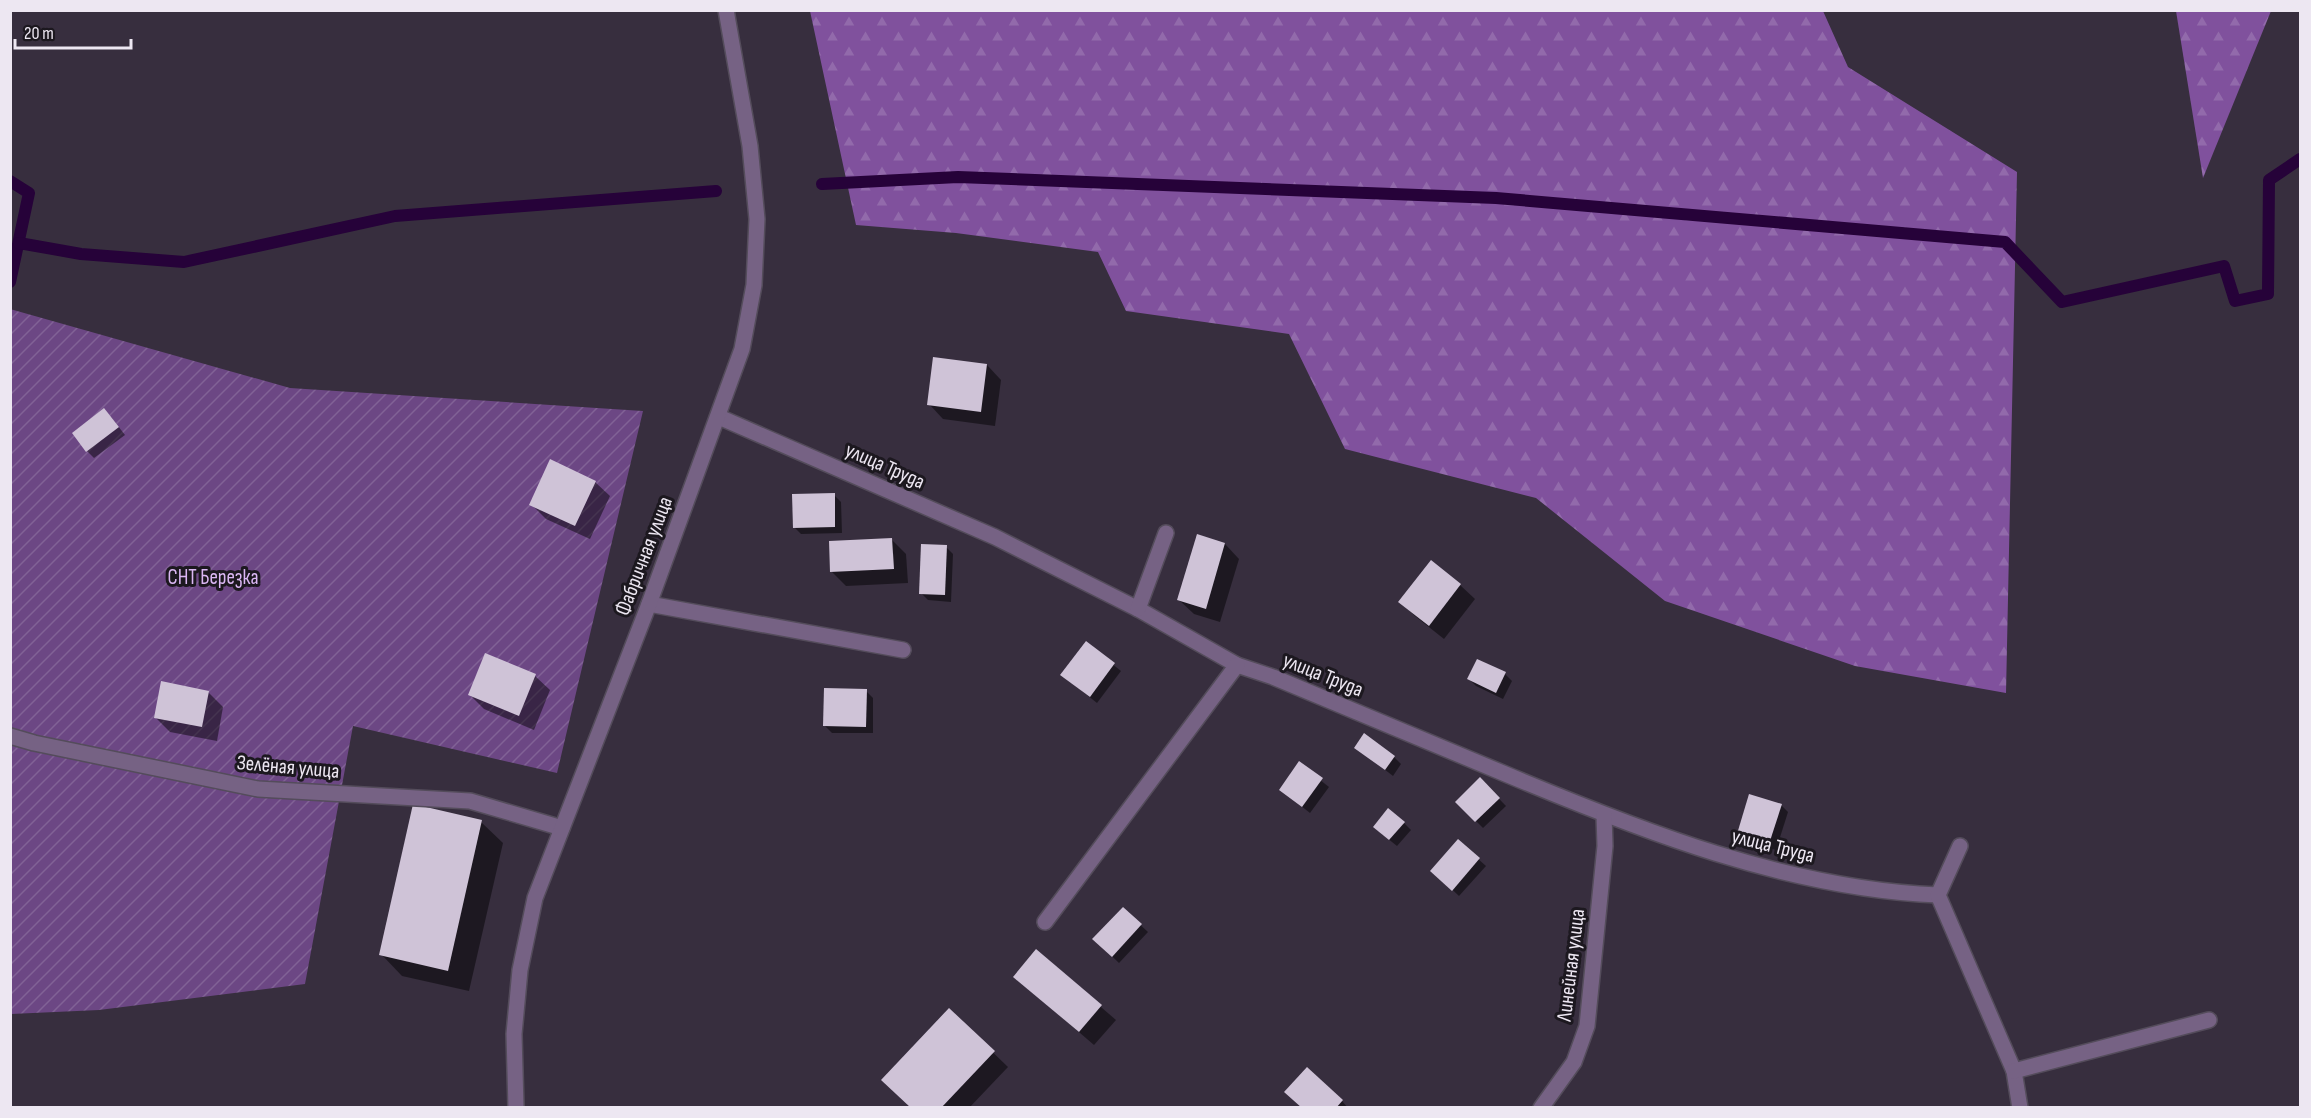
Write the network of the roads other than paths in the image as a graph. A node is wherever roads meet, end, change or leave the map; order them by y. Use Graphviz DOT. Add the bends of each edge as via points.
graph roads {
  1 [pos="726,10"];
  2 [pos="719,417"];
  3 [pos="1166,533"];
  4 [pos="649,604"];
  5 [pos="1138,609"];
  6 [pos="903,650"];
  7 [pos="1238,665"];
  8 [pos="10,736"];
  9 [pos="1604,815"];
  10 [pos="562,828"];
  11 [pos="1960,846"];
  12 [pos="1938,895"];
  13 [pos="1045,922"];
  14 [pos="2209,1020"];
  15 [pos="2014,1071"];
  16 [pos="516,1107"];
  17 [pos="1541,1107"];
  18 [pos="2020,1107"];
  1 -- 2 [label="street, Фабричная улица" via="750,146 757,219 754,285 744,339"];
  2 -- 4 [label="street, Фабричная улица"];
  2 -- 5 [label="street, улица Труда" via="995,537"];
  3 -- 5 [label="street"];
  4 -- 6 [label="street"];
  4 -- 10 [label="street, Фабричная улица"];
  5 -- 7 [label="street, улица Труда"];
  7 -- 9 [label="street, улица Труда" via="1273,676"];
  7 -- 13 [label="street"];
  8 -- 10 [label="street, Зелёная улица" via="258,789 470,801"];
  9 -- 12 [label="street, улица Труда" via="1753,865 1893,893"];
  9 -- 17 [label="street, Линейная улица" via="1605,846 1587,1026 1574,1062"];
  10 -- 16 [label="street, Фабричная улица" via="535,898 520,970 514,1034"];
  11 -- 12 [label="street"];
  12 -- 15 [label="street"];
  14 -- 15 [label="street"];
  15 -- 18 [label="street"];
}
